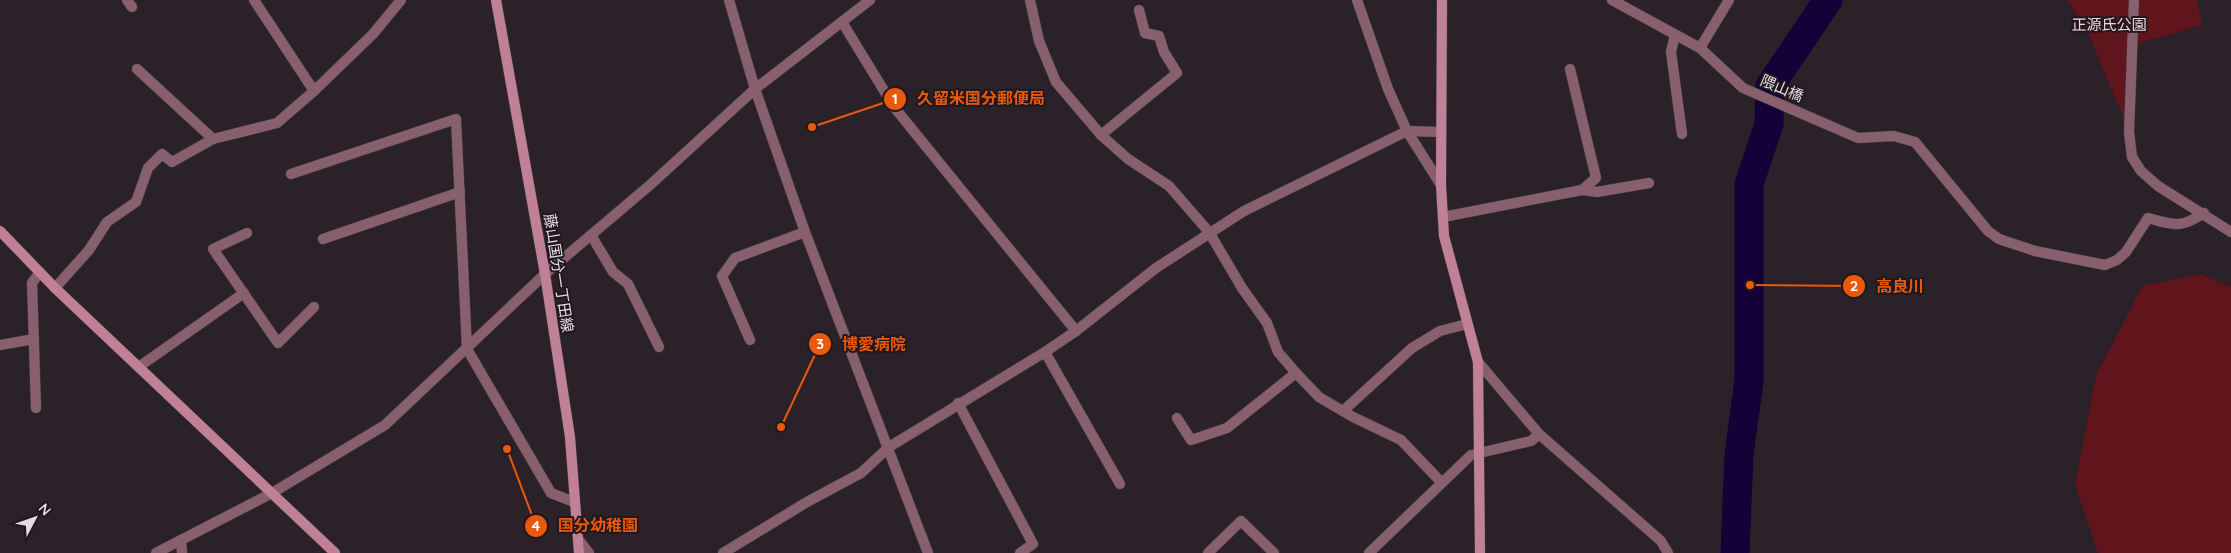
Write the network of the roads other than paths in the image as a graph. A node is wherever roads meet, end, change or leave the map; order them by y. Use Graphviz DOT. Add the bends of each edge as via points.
graph roads {
  1 [pos="254,0"];
  2 [pos="401,0"];
  3 [pos="496,0"];
  4 [pos="729,0"];
  5 [pos="870,0"];
  6 [pos="1030,0"];
  7 [pos="1357,0"];
  8 [pos="1442,0"];
  9 [pos="1612,0"];
  10 [pos="1729,0"];
  11 [pos="2134,0"];
  12 [pos="1139,10"];
  13 [pos="842,22"];
  14 [pos="1675,35"];
  15 [pos="1700,48"];
  16 [pos="137,69"];
  17 [pos="1570,69"];
  18 [pos="755,89"];
  19 [pos="314,91"];
  20 [pos="1407,131"];
  21 [pos="1441,132"];
  22 [pos="1682,134"];
  23 [pos="1101,135"];
  24 [pos="213,139"];
  25 [pos="291,174"];
  26 [pos="1649,184"];
  27 [pos="1442,185"];
  28 [pos="1582,190"];
  29 [pos="460,192"];
  30 [pos="2204,213"];
  31 [pos="1443,217"];
  32 [pos="0,231"];
  33 [pos="806,232"];
  34 [pos="1209,232"];
  35 [pos="2231,232"];
  36 [pos="248,233"];
  37 [pos="591,236"];
  38 [pos="323,239"];
  39 [pos="40,272"];
  40 [pos="545,274"];
  41 [pos="55,288"];
  42 [pos="244,293"];
  43 [pos="314,307"];
  44 [pos="1467,324"];
  45 [pos="1076,331"];
  46 [pos="34,339"];
  47 [pos="750,340"];
  48 [pos="0,345"];
  49 [pos="660,347"];
  50 [pos="467,349"];
  51 [pos="1045,352"];
  52 [pos="1478,362"];
  53 [pos="140,366"];
  54 [pos="1296,374"];
  55 [pos="958,404"];
  56 [pos="36,408"];
  57 [pos="1343,411"];
  58 [pos="1177,418"];
  59 [pos="1539,434"];
  60 [pos="889,448"];
  61 [pos="1479,454"];
  62 [pos="1441,482"];
  63 [pos="1120,484"];
  64 [pos="272,493"];
  65 [pos="574,502"];
  66 [pos="181,540"];
  67 [pos="579,540"];
  68 [pos="156,553"];
  69 [pos="182,553"];
  70 [pos="335,553"];
  71 [pos="579,553"];
  72 [pos="589,553"];
  73 [pos="723,553"];
  74 [pos="928,553"];
  75 [pos="1020,553"];
  76 [pos="1208,553"];
  77 [pos="1274,553"];
  78 [pos="1369,553"];
  79 [pos="1480,553"];
  80 [pos="1668,553"];
  1 -- 19 [label="street"];
  2 -- 19 [label="street" via="374,34"];
  3 -- 40 [label="street, 藤山国分一丁田線"];
  4 -- 18 [label="street"];
  5 -- 13 [label="street"];
  6 -- 23 [label="street" via="1039,41 1056,82"];
  7 -- 20 [label="street" via="1388,90"];
  8 -- 21 [label="street"];
  9 -- 14 [label="street"];
  10 -- 15 [label="street"];
  11 -- 30 [label="street" via="2129,132 2132,157 2141,171 2158,186"];
  12 -- 23 [label="street" via="1145,32 1159,36 1164,52 1177,73"];
  13 -- 18 [label="street"];
  13 -- 45 [label="street" via="894,107"];
  14 -- 15 [label="street"];
  14 -- 22 [label="street" via="1671,52"];
  15 -- 30 [label="street, 隈山橋" via="1743,88 1858,138 1894,136 1915,142 1988,231 1999,239 2035,251 2105,265 2126,252 2148,218 2174,224 2188,223"];
  16 -- 24 [label="street"];
  17 -- 28 [label="street" via="1596,178"];
  18 -- 33 [label="street"];
  18 -- 37 [label="street"];
  19 -- 24 [label="street" via="278,123"];
  20 -- 21 [label="street"];
  20 -- 27 [label="street"];
  20 -- 34 [label="street" via="1244,211"];
  21 -- 27 [label="street"];
  23 -- 34 [label="street" via="1128,159 1168,186"];
  24 -- 41 [label="street" via="172,162 162,154 148,168 136,202 107,222"];
  25 -- 29 [label="street" via="456,119"];
  26 -- 28 [label="street" via="1597,192"];
  27 -- 31 [label="street"];
  28 -- 31 [label="street"];
  29 -- 38 [label="street"];
  29 -- 50 [label="street"];
  30 -- 35 [label="street"];
  31 -- 44 [label="street" via="1444,236"];
  32 -- 39 [label="street"];
  33 -- 47 [label="street" via="735,258 722,276"];
  33 -- 60 [label="street"];
  34 -- 45 [label="street" via="1156,268"];
  34 -- 54 [label="street" via="1267,323 1278,352"];
  36 -- 42 [label="street" via="213,249"];
  37 -- 40 [label="street"];
  37 -- 49 [label="street" via="613,272 628,284"];
  39 -- 41 [label="street"];
  39 -- 46 [label="street" via="32,283"];
  40 -- 50 [label="street"];
  40 -- 65 [label="street, 藤山国分一丁田線" via="570,437"];
  41 -- 53 [label="street"];
  42 -- 43 [label="street" via="278,343"];
  42 -- 53 [label="street"];
  44 -- 52 [label="street"];
  44 -- 57 [label="street" via="1440,331 1412,348"];
  45 -- 51 [label="street"];
  46 -- 48 [label="street"];
  46 -- 56 [label="street"];
  50 -- 64 [label="street" via="385,425"];
  50 -- 65 [label="street" via="551,493"];
  51 -- 55 [label="street"];
  51 -- 63 [label="street"];
  52 -- 59 [label="street"];
  52 -- 61 [label="street"];
  53 -- 64 [label="street"];
  54 -- 57 [label="street" via="1319,397"];
  54 -- 58 [label="street" via="1226,428 1191,440"];
  55 -- 60 [label="street"];
  55 -- 75 [label="street" via="1033,544"];
  57 -- 62 [label="street" via="1401,440"];
  59 -- 61 [label="street" via="1532,441"];
  59 -- 80 [label="street" via="1660,541"];
  60 -- 73 [label="street" via="861,473"];
  60 -- 74 [label="street"];
  61 -- 62 [label="street" via="1471,455"];
  61 -- 79 [label="street"];
  62 -- 78 [label="street"];
  64 -- 66 [label="street"];
  64 -- 70 [label="street"];
  65 -- 67 [label="street, 藤山国分一丁田線"];
  66 -- 68 [label="street"];
  66 -- 69 [label="street"];
  67 -- 71 [label="street, 藤山国分一丁田線"];
  67 -- 72 [label="street"];
  76 -- 77 [label="street" via="1241,521"];
}
